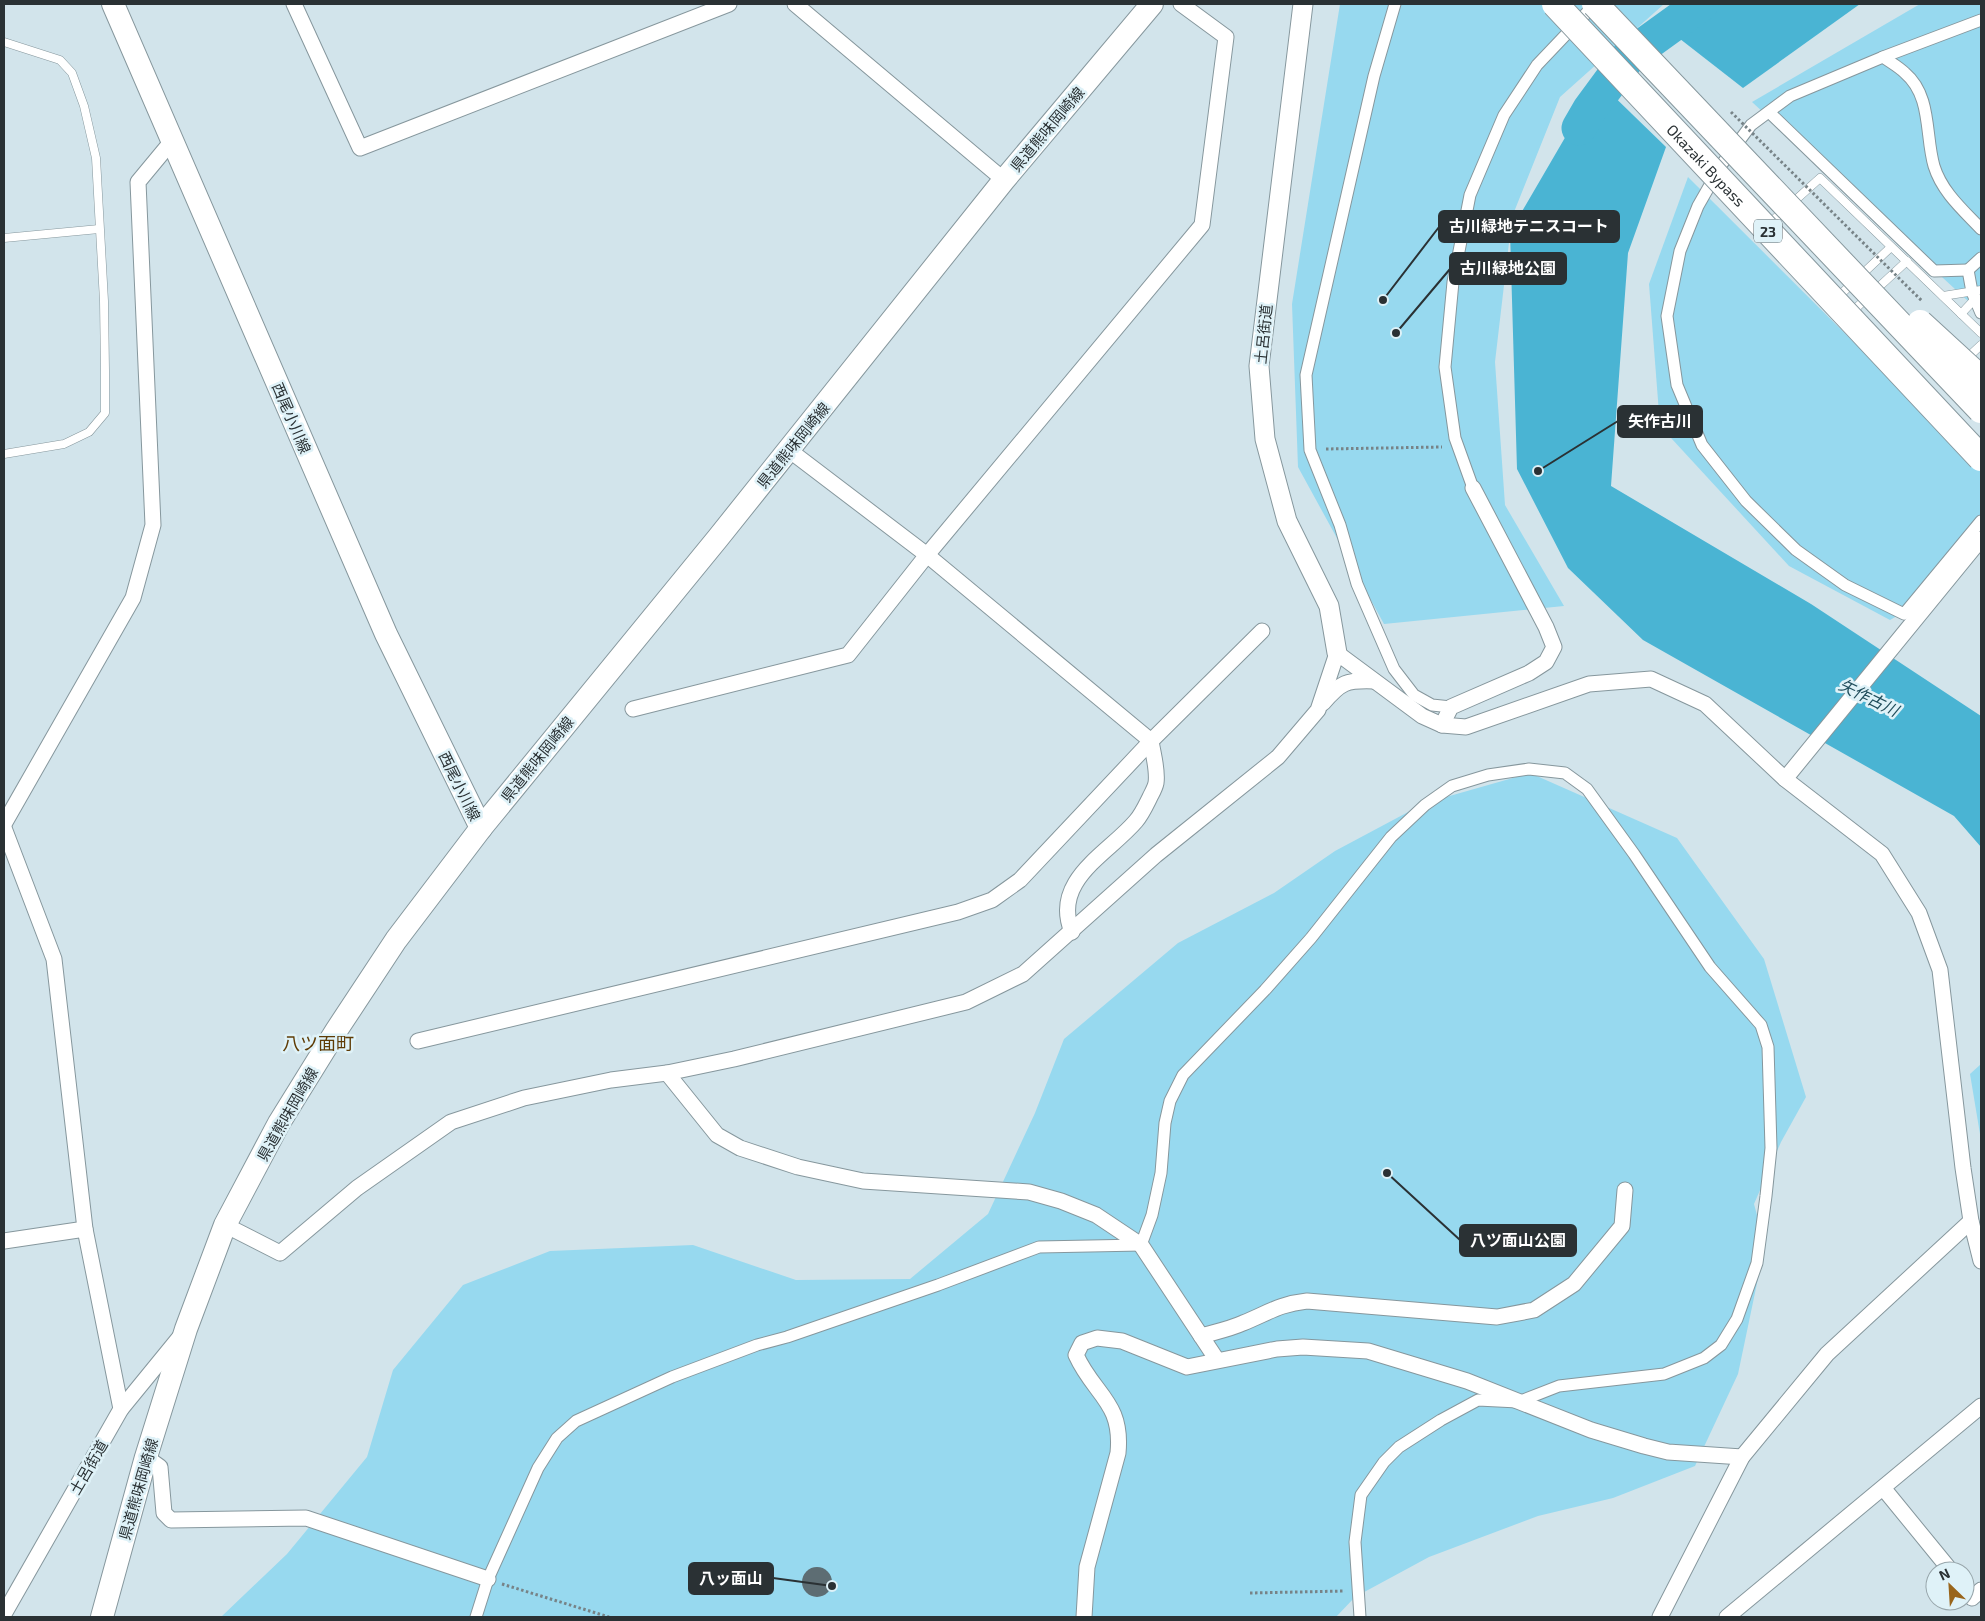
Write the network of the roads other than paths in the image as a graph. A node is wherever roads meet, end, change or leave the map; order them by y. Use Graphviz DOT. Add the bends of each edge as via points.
graph roads {
  1 [pos="113,4"];
  2 [pos="294,4"];
  3 [pos="729,4"];
  4 [pos="796,4"];
  5 [pos="1152,4"];
  6 [pos="1182,4"];
  7 [pos="1303,4"];
  8 [pos="1395,4"];
  9 [pos="1554,4"];
  10 [pos="1595,4"];
  11 [pos="1981,20"];
  12 [pos="4,42"];
  13 [pos="1883,57"];
  14 [pos="1769,112"];
  15 [pos="172,141"];
  16 [pos="1760,177"];
  17 [pos="1004,180"];
  18 [pos="1793,202"];
  19 [pos="99,229"];
  20 [pos="1981,229"];
  21 [pos="4,238"];
  22 [pos="1891,247"];
  23 [pos="1981,258"];
  24 [pos="1907,261"];
  25 [pos="1968,270"];
  26 [pos="1862,274"];
  27 [pos="1877,289"];
  28 [pos="1977,295"];
  29 [pos="1943,296"];
  30 [pos="1981,313"];
  31 [pos="1961,314"];
  32 [pos="1868,323"];
  33 [pos="1981,333"];
  34 [pos="1981,345"];
  35 [pos="1954,370"];
  36 [pos="1981,378"];
  37 [pos="1943,380"];
  38 [pos="1981,410"];
  39 [pos="1981,444"];
  40 [pos="789,450"];
  41 [pos="4,454"];
  42 [pos="1974,458"];
  43 [pos="1472,488"];
  44 [pos="1981,522"];
  45 [pos="1981,539"];
  46 [pos="927,555"];
  47 [pos="1262,631"];
  48 [pos="1337,653"];
  49 [pos="1374,681"];
  50 [pos="1451,707"];
  51 [pos="633,709"];
  52 [pos="1318,710"];
  53 [pos="1442,725"];
  54 [pos="1151,741"];
  55 [pos="1785,779"];
  56 [pos="4,824"];
  57 [pos="4,828"];
  58 [pos="481,828"];
  59 [pos="1072,932"];
  60 [pos="418,1041"];
  61 [pos="667,1073"];
  62 [pos="1625,1190"];
  63 [pos="1971,1221"];
  64 [pos="225,1225"];
  65 [pos="85,1229"];
  66 [pos="4,1241"];
  67 [pos="1141,1245"];
  68 [pos="1981,1260"];
  69 [pos="186,1329"];
  70 [pos="1201,1336"];
  71 [pos="1217,1360"];
  72 [pos="1518,1402"];
  73 [pos="1981,1406"];
  74 [pos="121,1409"];
  75 [pos="146,1457"];
  76 [pos="1742,1457"];
  77 [pos="1884,1489"];
  78 [pos="1943,1561"];
  79 [pos="488,1579"];
  80 [pos="4,1614"];
  81 [pos="102,1617"];
  82 [pos="476,1617"];
  83 [pos="1084,1617"];
  84 [pos="1360,1617"];
  85 [pos="1660,1617"];
  86 [pos="1727,1617"];
  1 -- 15 [label="main road, 西尾小川線"];
  2 -- 3 [label="street" via="360,148"];
  4 -- 17 [label="street"];
  5 -- 17 [label="main road, 県道熊味岡崎線"];
  6 -- 46 [label="street" via="1226,37 1202,225"];
  7 -- 48 [label="street, 土呂街道" via="1259,366 1266,438 1285,512 1329,606"];
  8 -- 50 [label="street" via="1374,76 1306,375 1310,450 1340,525 1357,584 1394,669 1414,696 1432,705"];
  9 -- 42 [label="highway, Okazaki Bypass / 23, bridge"];
  10 -- 16 [label="highway, Okazaki Bypass / 23, bridge"];
  10 -- 43 [label="street" via="1537,65 1504,115 1470,195 1453,282 1445,367 1458,447"];
  11 -- 13 [label="street"];
  12 -- 19 [label="lane" via="60,60 72,73 84,106 96,158"];
  13 -- 14 [label="street" via="1790,96"];
  13 -- 20 [label="street" via="1906,74 1923,101 1934,166 1943,186"];
  14 -- 25 [label="street" via="1934,271"];
  14 -- 44 [label="street" via="1751,125 1722,164 1698,206 1680,251 1667,316 1676,386 1702,445 1746,501 1796,550 1845,585 1904,614"];
  15 -- 56 [label="street" via="138,182 154,525 133,598"];
  15 -- 58 [label="main road, 西尾小川線" via="386,634"];
  16 -- 36 [label="highway, 23, bridge" via="1777,179 1918,321"];
  16 -- 38 [label="highway, Okazaki Bypass / 23, bridge"];
  17 -- 40 [label="main road, 県道熊味岡崎線"];
  18 -- 22 [label="lane" via="1820,178"];
  18 -- 26 [label="lane"];
  18 -- 26 [label="lane" via="1770,224 1840,295"];
  19 -- 21 [label="lane"];
  19 -- 41 [label="lane" via="104,301 105,413 90,432 64,444"];
  22 -- 24 [label="lane"];
  22 -- 26 [label="lane"];
  23 -- 25 [label="street"];
  24 -- 27 [label="lane"];
  24 -- 29 [label="lane"];
  25 -- 28 [label="street"];
  27 -- 32 [label="lane" via="1855,309"];
  27 -- 35 [label="lane"];
  28 -- 29 [label="lane"];
  28 -- 30 [label="street"];
  28 -- 31 [label="lane"];
  29 -- 31 [label="lane"];
  31 -- 33 [label="lane"];
  34 -- 35 [label="lane"];
  35 -- 37 [label="lane"];
  39 -- 42 [label="lane"];
  40 -- 46 [label="street"];
  40 -- 58 [label="main road, 県道熊味岡崎線"];
  43 -- 50 [label="street" via="1554,647 1546,662 1529,673"];
  45 -- 55 [label="street"];
  46 -- 51 [label="street" via="848,655"];
  46 -- 54 [label="street"];
  47 -- 54 [label="street"];
  48 -- 49 [label="street"];
  48 -- 52 [label="street"];
  49 -- 52 [label="street" via="1351,680 1337,687"];
  49 -- 53 [label="street" via="1422,716"];
  50 -- 53 [label="street"];
  52 -- 59 [label="street" via="1278,757 1156,855"];
  53 -- 55 [label="street" via="1466,727 1590,684 1650,679 1705,704"];
  54 -- 59 [label="street" via="1156,784 1136,821 1083,870 1076,882 1067,907"];
  54 -- 60 [label="street" via="1020,880 992,900 958,912"];
  55 -- 63 [label="street" via="1882,854 1919,913 1940,970"];
  57 -- 65 [label="street" via="54,959"];
  58 -- 64 [label="main road, 県道熊味岡崎線" via="396,940 336,1031 279,1123"];
  59 -- 61 [label="street" via="1023,974 966,1002"];
  61 -- 64 [label="street" via="611,1080 524,1098 451,1122 356,1188 280,1253"];
  61 -- 67 [label="street" via="717,1134 740,1148 798,1167 863,1181 1029,1192 1096,1215"];
  62 -- 70 [label="street" via="1622,1226 1574,1284 1534,1310 1497,1317 1307,1301 1270,1309 1244,1323"];
  63 -- 68 [label="street"];
  63 -- 76 [label="street" via="1827,1354"];
  64 -- 69 [label="main road, 県道熊味岡崎線"];
  65 -- 66 [label="street"];
  65 -- 74 [label="street"];
  67 -- 70 [label="street"];
  67 -- 72 [label="street" via="1152,1215 1161,1173 1170,1101 1183,1075 1311,938 1390,837 1452,786 1488,774 1529,769 1565,773 1587,789 1710,967 1760,1025 1768,1047 1771,1148 1757,1263 1737,1319 1720,1345 1704,1358 1664,1374 1559,1386"];
  67 -- 79 [label="street" via="1039,1247 938,1285 757,1345 672,1377 576,1421 557,1438 538,1468"];
  69 -- 74 [label="street, 土呂街道"];
  69 -- 75 [label="main road, 県道熊味岡崎線"];
  70 -- 71 [label="street"];
  71 -- 72 [label="street" via="1303,1347 1368,1351 1467,1381"];
  71 -- 83 [label="street" via="1187,1367 1139,1347 1105,1338 1089,1339 1078,1349 1076,1355 1109,1404 1120,1434 1118,1453 1087,1567"];
  72 -- 76 [label="street" via="1591,1430 1668,1452"];
  72 -- 84 [label="street" via="1478,1400 1399,1447 1384,1462 1361,1495 1356,1542"];
  73 -- 77 [label="street"];
  74 -- 80 [label="street, 土呂街道"];
  75 -- 79 [label="street" via="160,1467 164,1513 171,1520 306,1518"];
  75 -- 81 [label="main road, 県道熊味岡崎線"];
  76 -- 85 [label="street"];
  77 -- 78 [label="street"];
  77 -- 86 [label="street"];
  79 -- 82 [label="street"];
}
